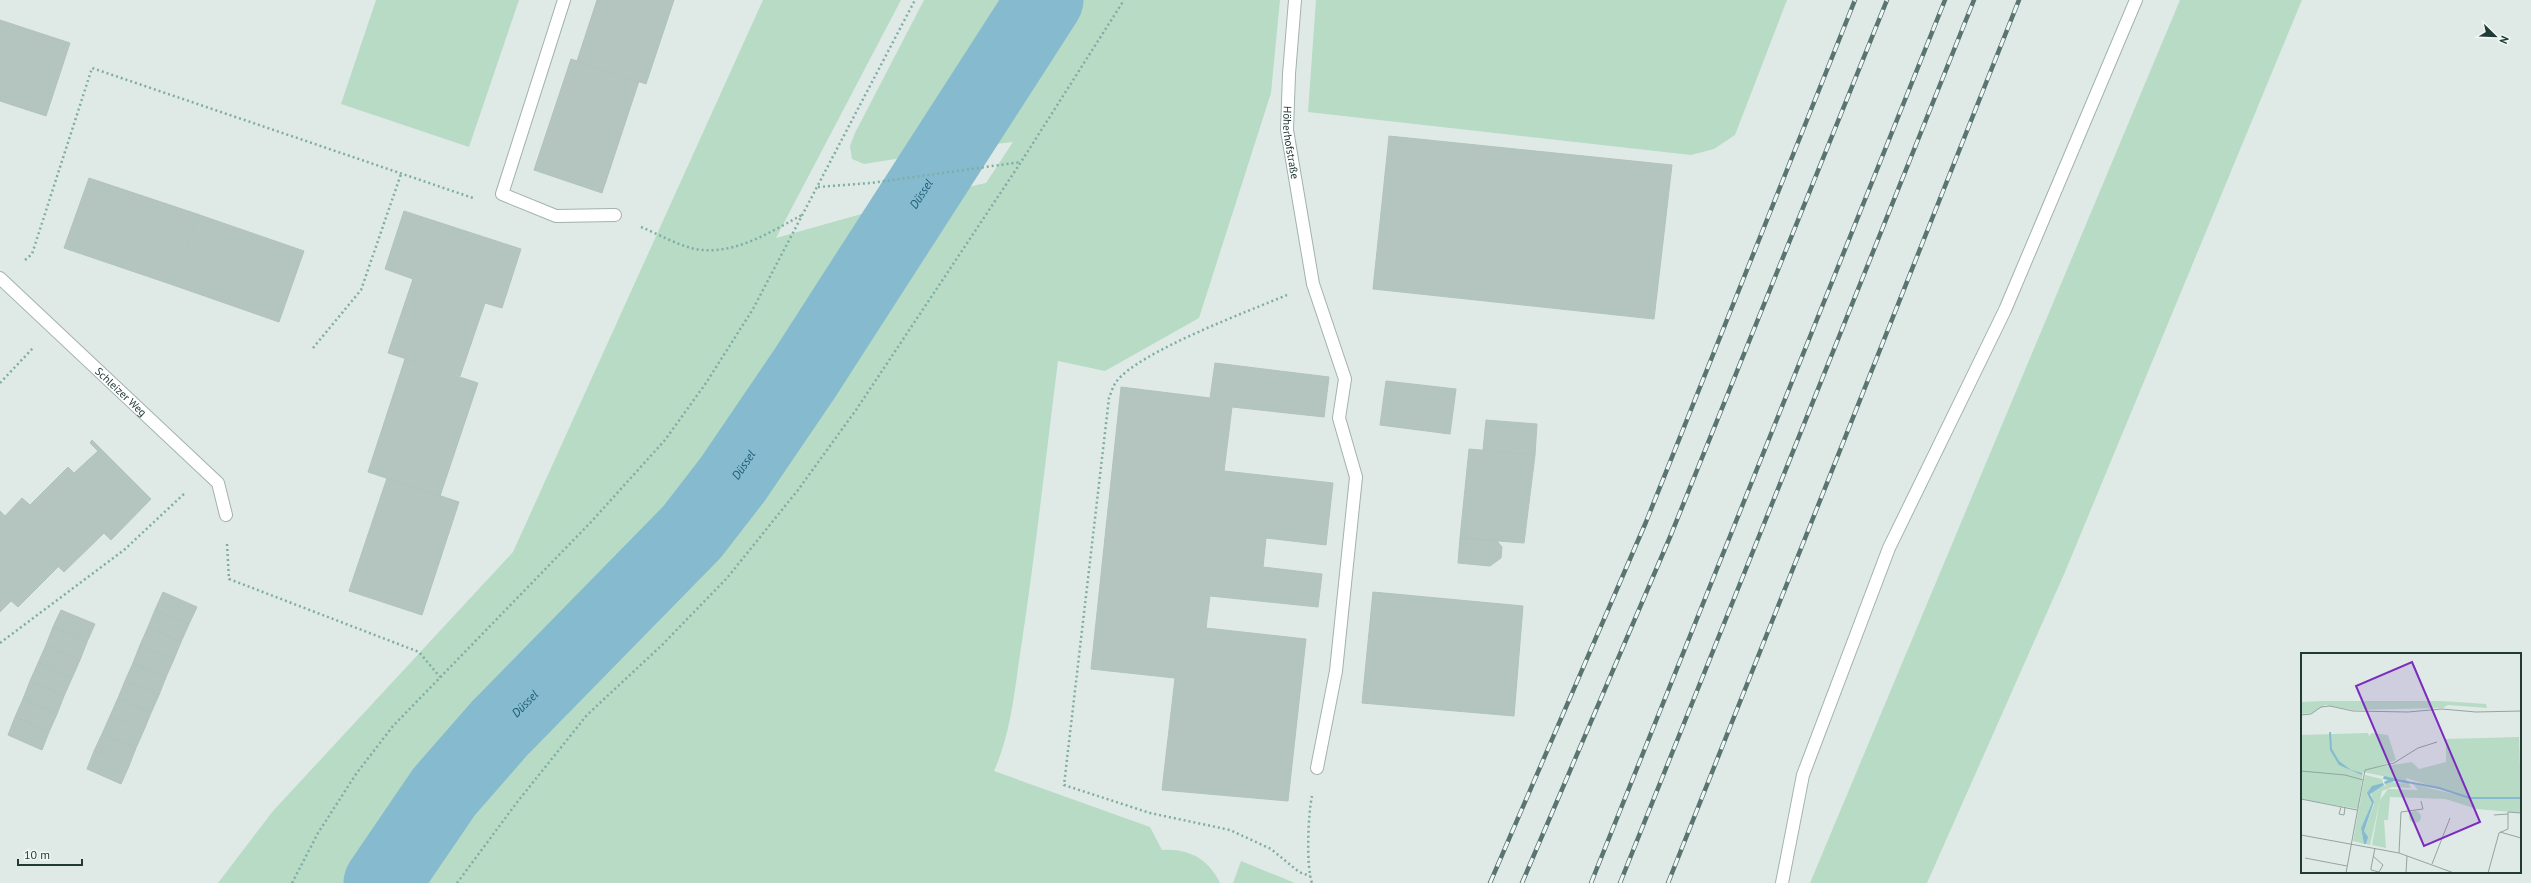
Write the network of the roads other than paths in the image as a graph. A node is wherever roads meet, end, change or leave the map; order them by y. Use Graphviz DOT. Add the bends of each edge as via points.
graph roads {
  1 [pos="564,0"];
  2 [pos="1295,0"];
  3 [pos="2136,0"];
  4 [pos="615,215"];
  5 [pos="1,279"];
  6 [pos="226,515"];
  7 [pos="1317,768"];
  8 [pos="1782,883"];
  1 -- 4 [label="street" via="502,194 556,216"];
  2 -- 7 [label="street, Höherhofstraße" via="1287,130 1313,284 1345,379 1339,418 1356,477 1336,671"];
  3 -- 8 [label="street" via="2005,310 1889,548 1803,775"];
  5 -- 6 [label="street, Schleizer Weg" via="218,483"];
}
